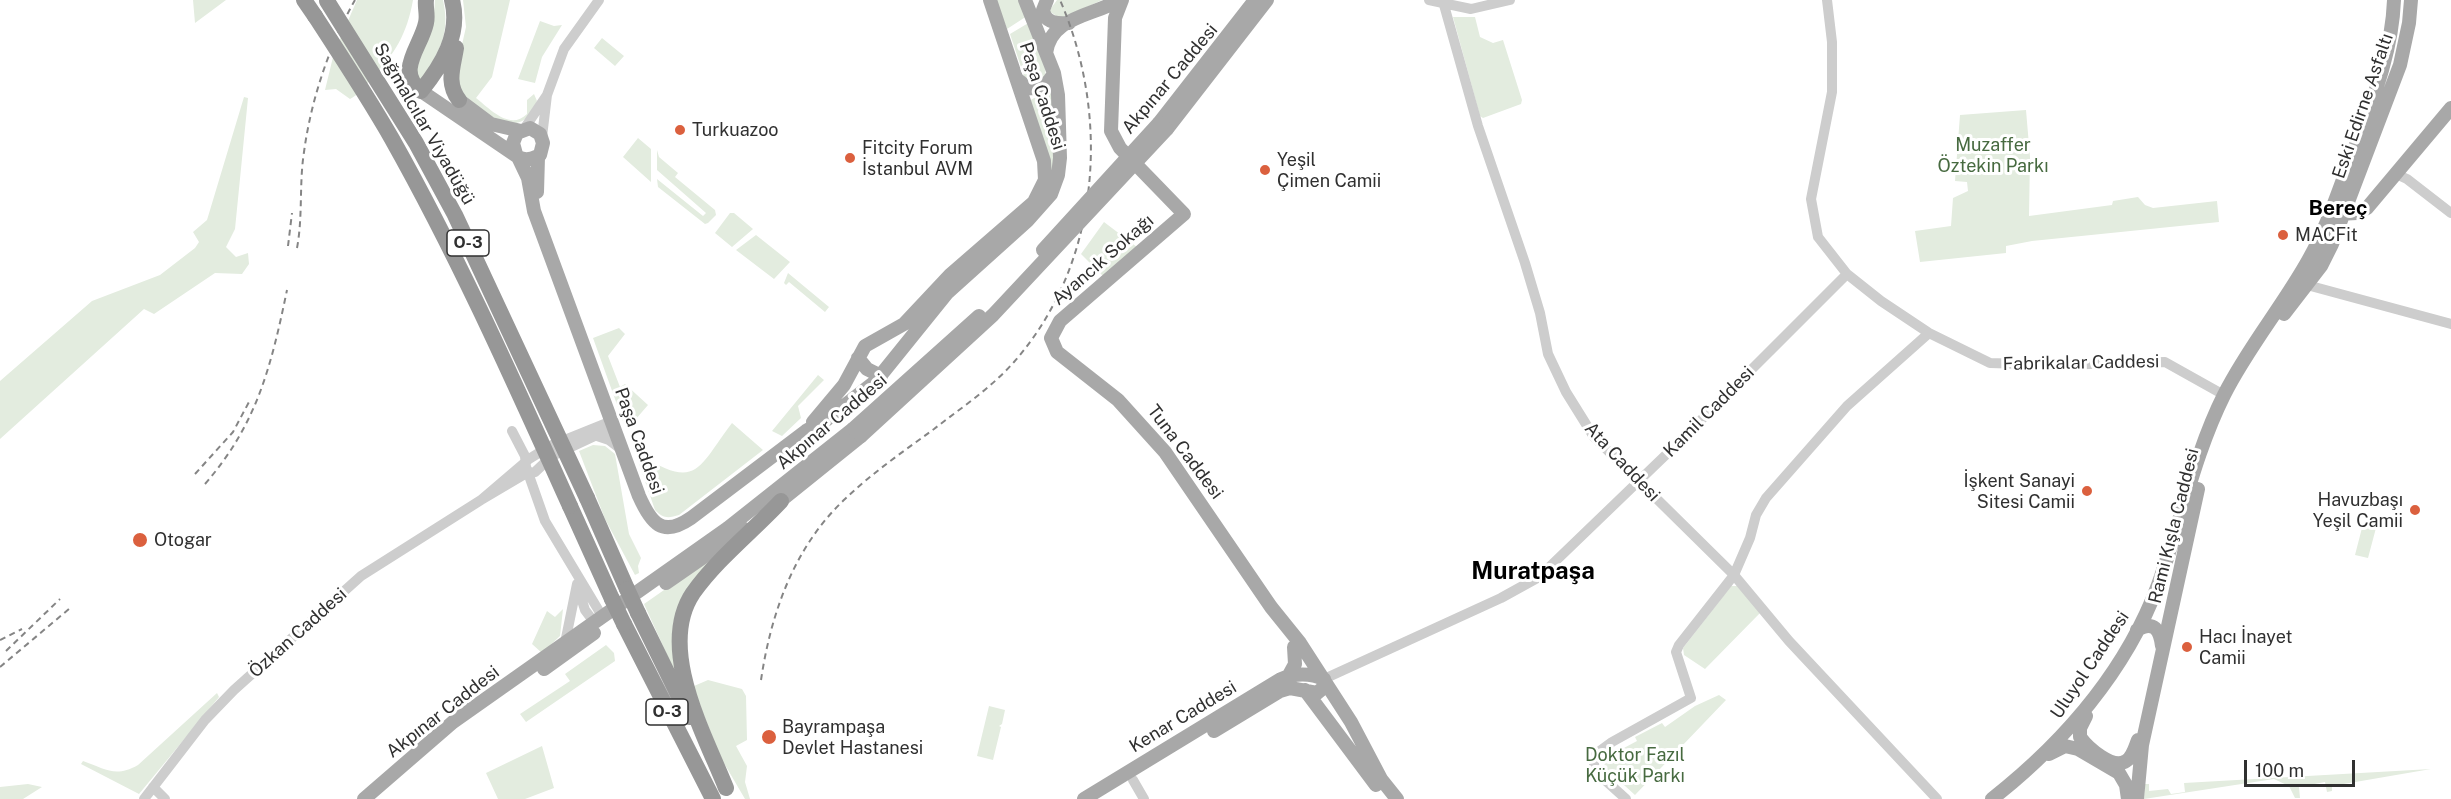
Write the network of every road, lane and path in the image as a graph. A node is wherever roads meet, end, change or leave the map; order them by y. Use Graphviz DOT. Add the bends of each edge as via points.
graph roads {
  1 [pos="304,0"];
  2 [pos="326,0"];
  3 [pos="426,0"];
  4 [pos="452,0"];
  5 [pos="599,0"];
  6 [pos="990,0"];
  7 [pos="1025,0"];
  8 [pos="1047,0"];
  9 [pos="1121,0"];
  10 [pos="1255,0"];
  11 [pos="1267,0"];
  12 [pos="1429,0"];
  13 [pos="1510,0"];
  14 [pos="1827,0"];
  15 [pos="2394,0"];
  16 [pos="2404,0"];
  17 [pos="2410,0"];
  18 [pos="1444,5"];
  19 [pos="1096,9"];
  20 [pos="1069,23"];
  21 [pos="2409,23"];
  22 [pos="1115,31"];
  23 [pos="452,33"];
  24 [pos="1047,53"];
  25 [pos="1054,73"];
  26 [pos="1018,80"];
  27 [pos="421,91"];
  28 [pos="547,95"];
  29 [pos="459,100"];
  30 [pos="2451,108"];
  31 [pos="1163,126"];
  32 [pos="522,130"];
  33 [pos="542,137"];
  34 [pos="517,155"];
  35 [pos="538,157"];
  36 [pos="2396,174"];
  37 [pos="2352,193"];
  38 [pos="2373,201"];
  39 [pos="2451,213"];
  40 [pos="2344,214"];
  41 [pos="2329,216"];
  42 [pos="542,230"];
  43 [pos="1847,274"];
  44 [pos="2307,285"];
  45 [pos="2451,324"];
  46 [pos="1929,333"];
  47 [pos="1051,338"];
  48 [pos="871,342"];
  49 [pos="858,358"];
  50 [pos="893,361"];
  51 [pos="881,376"];
  52 [pos="2224,394"];
  53 [pos="604,399"];
  54 [pos="613,424"];
  55 [pos="806,431"];
  56 [pos="594,432"];
  57 [pos="857,433"];
  58 [pos="622,450"];
  59 [pos="530,463"];
  60 [pos="540,468"];
  61 [pos="1639,482"];
  62 [pos="781,501"];
  63 [pos="539,504"];
  64 [pos="2178,523"];
  65 [pos="1734,575"];
  66 [pos="577,580"];
  67 [pos="2175,596"];
  68 [pos="2150,603"];
  69 [pos="1271,607"];
  70 [pos="600,622"];
  71 [pos="2137,630"];
  72 [pos="565,643"];
  73 [pos="2163,651"];
  74 [pos="1296,676"];
  75 [pos="1324,679"];
  76 [pos="1305,691"];
  77 [pos="2097,692"];
  78 [pos="2147,722"];
  79 [pos="2040,759"];
  80 [pos="1133,780"];
  81 [pos="153,788"];
  82 [pos="729,794"];
  83 [pos="144,799"];
  84 [pos="165,799"];
  85 [pos="364,799"];
  86 [pos="378,799"];
  87 [pos="713,799"];
  88 [pos="1084,799"];
  89 [pos="1102,799"];
  90 [pos="1144,799"];
  91 [pos="1386,799"];
  92 [pos="1397,799"];
  93 [pos="1626,799"];
  94 [pos="1937,799"];
  95 [pos="1992,799"];
  96 [pos="2128,799"];
  97 [pos="2137,799"];
  1 -- 87 [label="highway, Sağmalcılar Viyadüğü / O-3, bridge" via="385,127 440,226 624,624"];
  2 -- 82 [label="highway, Sağmalcılar Viyadüğü / O-3, bridge" via="416,143 454,215 638,613"];
  3 -- 27 [label="highway" via="426,25 409,74"];
  4 -- 23 [label="highway"];
  5 -- 28 [label="street" via="564,49"];
  6 -- 26 [label="main road, Paşa Caddesi"];
  7 -- 24 [label="main road, Paşa Caddesi"];
  8 -- 20 [label="main road" via="1043,10 1046,18"];
  9 -- 19 [label="main road"];
  9 -- 22 [label="main road"];
  10 -- 31 [label="main road, Akpınar Caddesi"];
  11 -- 31 [label="main road, Akpınar Caddesi"];
  12 -- 18 [label="street"];
  13 -- 18 [label="street" via="1471,9"];
  14 -- 43 [label="street" via="1832,92 1810,199 1818,237"];
  15 -- 41 [label="main road, Eski Edirne Asfaltı" via="2391,40 2383,70"];
  16 -- 21 [label="main road"];
  17 -- 21 [label="main road, Eski Edirne Asfaltı"];
  18 -- 61 [label="street, Ata Caddesi" via="1478,126 1540,313 1548,354 1588,429"];
  19 -- 20 [label="main road"];
  19 -- 22 [label="main road"];
  20 -- 24 [label="main road" via="1052,35"];
  21 -- 37 [label="main road, Eski Edirne Asfaltı" via="2400,65"];
  22 -- 47 [label="main road, Ayancık Sokağı" via="1110,123 1115,140 1184,214 1060,321"];
  23 -- 27 [label="highway" via="445,57"];
  23 -- 29 [label="highway" via="456,49 451,82"];
  24 -- 25 [label="main road, Paşa Caddesi"];
  25 -- 26 [label="main road" via="1040,88 1028,88"];
  25 -- 50 [label="main road, Paşa Caddesi" via="1060,110 1060,158 1051,194 1027,221 947,293"];
  26 -- 48 [label="main road, Paşa Caddesi" via="1046,171 1039,195 950,275 909,319 892,333"];
  27 -- 34 [label="main road"];
  28 -- 32 [label="street"];
  28 -- 33 [label="street"];
  29 -- 32 [label="main road" via="491,124"];
  30 -- 36 [label="main road"];
  31 -- 57 [label="main road, Akpınar Caddesi, bridge" via="972,336"];
  32 -- 33 [label="main road" via="534,129"];
  32 -- 34 [label="main road" via="513,143"];
  33 -- 35 [label="main road"];
  34 -- 35 [label="main road" via="528,160"];
  34 -- 42 [label="main road, Paşa Caddesi" via="528,178"];
  35 -- 42 [label="main road, Paşa Caddesi"];
  36 -- 38 [label="main road"];
  36 -- 39 [label="street"];
  37 -- 38 [label="main road" via="2362,203"];
  37 -- 40 [label="main road, Eski Edirne Asfaltı"];
  38 -- 40 [label="main road" via="2360,212"];
  40 -- 41 [label="main road"];
  40 -- 44 [label="main road, Eski Edirne Asfaltı" via="2325,261"];
  41 -- 52 [label="main road, Eski Edirne Asfaltı" via="2308,260"];
  42 -- 53 [label="main road, Paşa Caddesi"];
  43 -- 46 [label="street, Fabrikalar Caddesi"];
  43 -- 61 [label="street, Kamil Caddesi"];
  44 -- 45 [label="street"];
  44 -- 67 [label="main road, Rami Kışla Caddesi" via="2254,358 2218,427 2198,488"];
  46 -- 52 [label="street, Fabrikalar Caddesi" via="1982,360 2001,365 2165,362"];
  46 -- 65 [label="street" via="1847,406 1766,498"];
  47 -- 69 [label="main road, Tuna Caddesi" via="1062,358 1118,400 1154,437"];
  48 -- 49 [label="main road"];
  48 -- 50 [label="main road" via="884,346"];
  49 -- 51 [label="main road" via="867,369"];
  49 -- 55 [label="main road, Paşa Caddesi" via="844,385"];
  50 -- 51 [label="main road"];
  51 -- 55 [label="main road, Paşa Caddesi"];
  52 -- 64 [label="main road, Rami Kışla Caddesi" via="2206,435"];
  53 -- 54 [label="main road, Paşa Caddesi"];
  53 -- 56 [label="street"];
  54 -- 56 [label="street"];
  54 -- 58 [label="main road, Paşa Caddesi"];
  55 -- 58 [label="main road, Paşa Caddesi" via="675,527 660,526 649,517"];
  56 -- 58 [label="street"];
  56 -- 59 [label="street, Özkan Caddesi" via="550,446"];
  56 -- 60 [label="street" via="552,456"];
  57 -- 62 [label="main road, Akpınar Caddesi"];
  57 -- 70 [label="main road, Akpınar Caddesi"];
  59 -- 60 [label="street" via="540,460"];
  59 -- 63 [label="street"];
  59 -- 81 [label="street, Özkan Caddesi" via="481,500 361,576 234,690 205,720"];
  60 -- 63 [label="street"];
  61 -- 65 [label="street, Ata Caddesi"];
  61 -- 75 [label="street, Kamil Caddesi" via="1539,577"];
  62 -- 70 [label="main road, Akpınar Caddesi" via="694,565"];
  62 -- 82 [label="highway" via="700,584 680,622 678,643 692,700"];
  63 -- 66 [label="street"];
  64 -- 68 [label="main road, Uluyol Caddesi"];
  65 -- 93 [label="street" via="1676,652 1691,698 1612,742 1592,759 1595,771"];
  65 -- 94 [label="street, Ata Caddesi" via="1789,641"];
  66 -- 70 [label="street"];
  66 -- 72 [label="street"];
  67 -- 68 [label="main road" via="2160,612"];
  67 -- 73 [label="main road, Rami Kışla Caddesi"];
  68 -- 71 [label="main road, Uluyol Caddesi"];
  69 -- 74 [label="main road, Tuna Caddesi" via="1294,647"];
  69 -- 75 [label="main road, Tuna Caddesi"];
  70 -- 72 [label="main road, Akpınar Caddesi"];
  70 -- 86 [label="main road, Akpınar Caddesi" via="453,733"];
  71 -- 73 [label="main road" via="2146,626 2158,629"];
  71 -- 77 [label="main road, Uluyol Caddesi"];
  72 -- 85 [label="main road, Akpınar Caddesi" via="457,720"];
  73 -- 78 [label="main road, Rami Kışla Caddesi"];
  74 -- 75 [label="main road" via="1313,674"];
  74 -- 76 [label="main road"];
  74 -- 88 [label="main road, Kenar Caddesi"];
  75 -- 76 [label="main road" via="1323,688 1317,693"];
  75 -- 92 [label="main road, Tuna Caddesi" via="1381,779"];
  76 -- 80 [label="main road, Kenar Caddesi" via="1280,691"];
  76 -- 91 [label="main road"];
  77 -- 78 [label="main road" via="2079,734 2100,755 2115,763 2126,761"];
  77 -- 79 [label="main road, Uluyol Caddesi"];
  78 -- 97 [label="main road, Rami Kışla Caddesi"];
  79 -- 95 [label="main road, Uluyol Caddesi"];
  79 -- 96 [label="main road" via="2065,746 2078,749 2119,773"];
  80 -- 89 [label="main road, Kenar Caddesi"];
  80 -- 90 [label="street"];
  81 -- 83 [label="street, Özkan Caddesi"];
  81 -- 84 [label="street"];
}
